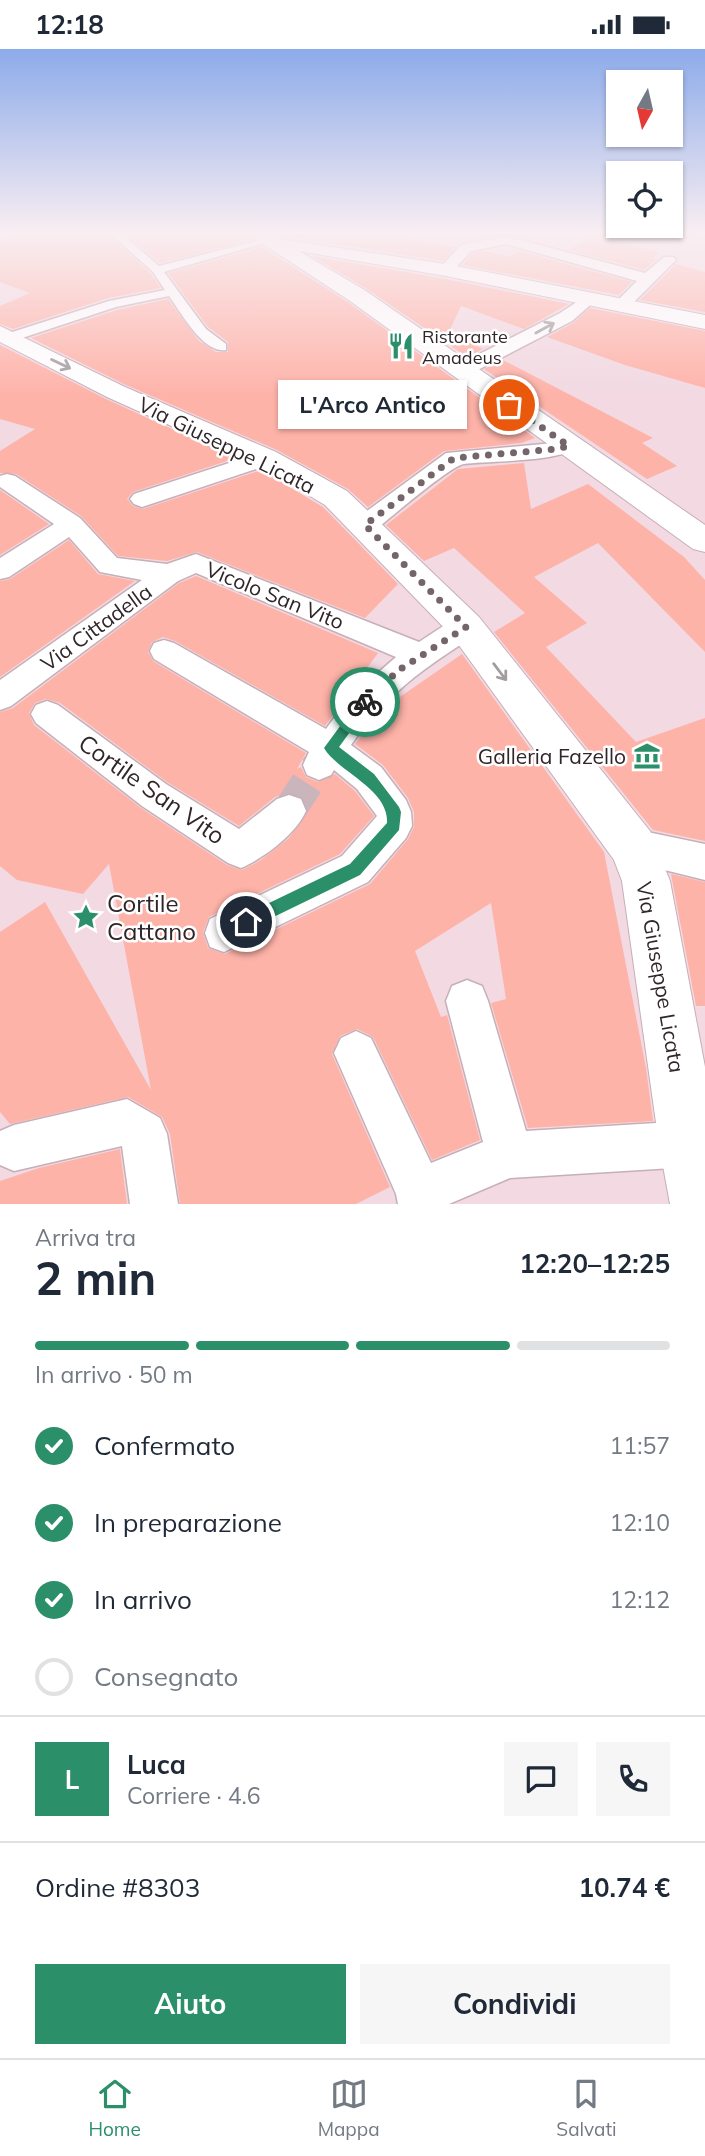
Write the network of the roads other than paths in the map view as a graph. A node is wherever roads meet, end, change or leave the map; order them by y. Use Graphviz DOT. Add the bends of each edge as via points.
graph roads {
  1 [pos="168,288"];
  2 [pos="345,288"];
  3 [pos="537,288"];
  4 [pos="639,288"];
  5 [pos="171,292"];
  6 [pos="589,299"];
  7 [pos="621,305"];
  8 [pos="705,322"];
  9 [pos="4,336"];
  10 [pos="221,347"];
  11 [pos="463,370"];
  12 [pos="569,446"];
  13 [pos="266,458"];
  14 [pos="7,481"];
  15 [pos="142,499"];
  16 [pos="71,524"];
  17 [pos="365,525"];
  18 [pos="705,541"];
  19 [pos="197,563"];
  20 [pos="0,570"];
  21 [pos="169,574"];
  22 [pos="466,627"];
  23 [pos="164,651"];
  24 [pos="421,655"];
  25 [pos="0,697"];
  26 [pos="47,714"];
  27 [pos="325,757"];
  28 [pos="289,811"];
  29 [pos="633,847"];
  30 [pos="705,862"];
  31 [pos="224,933"];
  32 [pos="467,1001"];
  33 [pos="356,1053"];
  34 [pos="689,1144"];
  35 [pos="14,1148"];
  36 [pos="510,1155"];
  37 [pos="421,1198"];
  38 [pos="154,1204"];
  39 [pos="702,1204"];
  1 -- 5 [label="street"];
  2 -- 11 [label="street"];
  3 -- 6 [label="street"];
  4 -- 7 [label="street"];
  5 -- 9 [label="street"];
  5 -- 10 [label="street" via="201,332"];
  6 -- 7 [label="street"];
  11 -- 6 [label="street, one-way" via="554,323"];
  7 -- 8 [label="street"];
  9 -- 13 [label="street, Via Giuseppe Licata, one-way"];
  11 -- 12 [label="street"];
  12 -- 17 [label="street" via="454,458"];
  12 -- 18 [label="street"];
  13 -- 15 [label="street"];
  13 -- 17 [label="street, Via Giuseppe Licata" via="336,498"];
  14 -- 16 [label="street"];
  16 -- 20 [label="street"];
  16 -- 21 [label="street" via="110,565"];
  17 -- 22 [label="street, Via Giuseppe Licata"];
  19 -- 21 [label="street, Via Cittadella"];
  19 -- 24 [label="street, Vicolo San Vito"];
  21 -- 25 [label="street, Via Cittadella"];
  22 -- 24 [label="street"];
  22 -- 29 [label="street, Via Giuseppe Licata, one-way"];
  23 -- 27 [label="street"];
  24 -- 27 [label="street" via="359,708"];
  26 -- 28 [label="street, Cortile San Vito" via="154,795 241,850"];
  27 -- 31 [label="street" via="369,778 394,812 394,825 355,869"];
  29 -- 30 [label="street"];
  29 -- 34 [label="street, Via Giuseppe Licata" via="646,881"];
  32 -- 36 [label="street"];
  33 -- 37 [label="street"];
  34 -- 36 [label="street"];
  34 -- 39 [label="street, Via Giuseppe Licata"];
  35 -- 38 [label="street" via="127,1122 144,1134"];
  36 -- 37 [label="street"];
}
